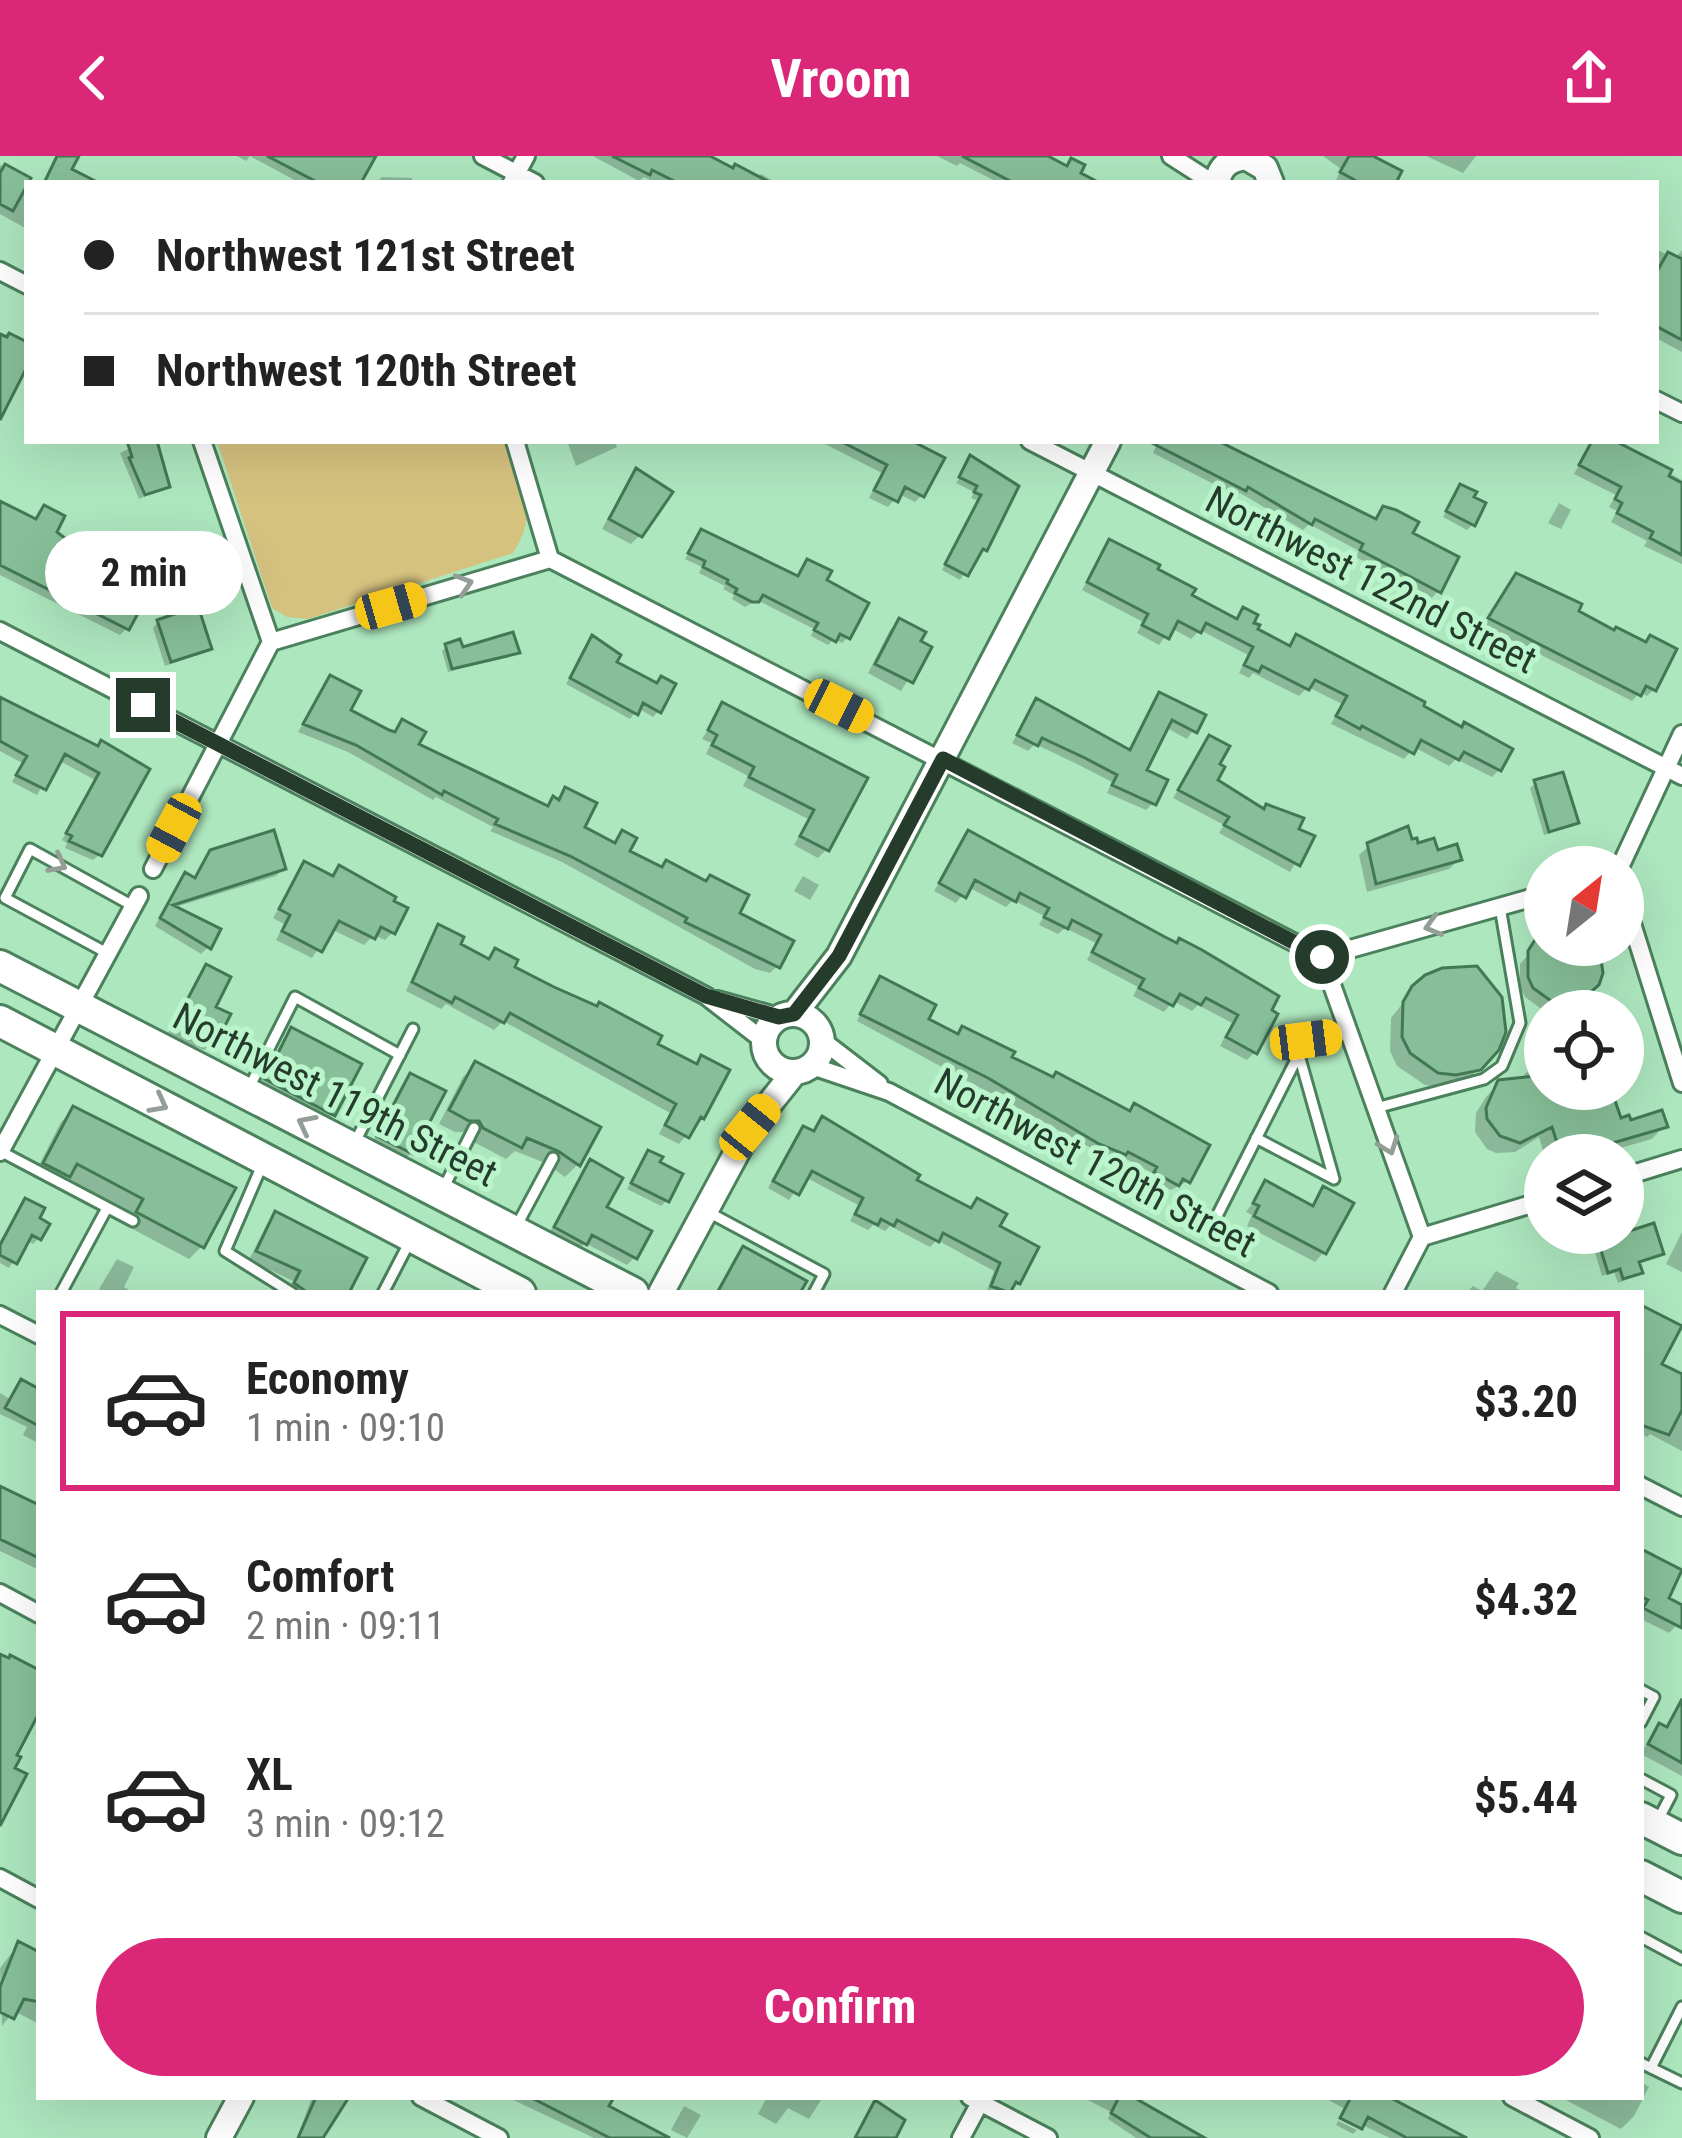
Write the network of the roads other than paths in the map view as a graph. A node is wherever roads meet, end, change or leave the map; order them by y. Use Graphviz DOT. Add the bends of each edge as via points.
graph roads {
  1 [pos="483,156"];
  2 [pos="526,156"];
  3 [pos="1172,156"];
  4 [pos="1239,167"];
  5 [pos="514,178"];
  6 [pos="203,444"];
  7 [pos="516,444"];
  8 [pos="1036,444"];
  9 [pos="1106,444"];
  10 [pos="1091,473"];
  11 [pos="550,559"];
  12 [pos="0,631"];
  13 [pos="271,642"];
  14 [pos="1682,734"];
  15 [pos="215,742"];
  16 [pos="943,759"];
  17 [pos="1665,767"];
  18 [pos="1682,776"];
  19 [pos="1629,846"];
  20 [pos="153,869"];
  21 [pos="1524,900"];
  22 [pos="136,901"];
  23 [pos="1500,907"];
  24 [pos="108,953"];
  25 [pos="839,956"];
  26 [pos="1322,957"];
  27 [pos="1644,962"];
  28 [pos="0,965"];
  29 [pos="706,996"];
  30 [pos="80,1007"];
  31 [pos="786,1016"];
  32 [pos="0,1021"];
  33 [pos="413,1029"];
  34 [pos="820,1034"];
  35 [pos="1349,1034"];
  36 [pos="55,1050"];
  37 [pos="766,1051"];
  38 [pos="400,1054"];
  39 [pos="1298,1055"];
  40 [pos="803,1070"];
  41 [pos="1682,1083"];
  42 [pos="889,1092"];
  43 [pos="247,1093"];
  44 [pos="1376,1108"];
  45 [pos="750,1127"];
  46 [pos="474,1128"];
  47 [pos="1256,1138"];
  48 [pos="352,1148"];
  49 [pos="0,1152"];
  50 [pos="553,1158"];
  51 [pos="265,1159"];
  52 [pos="1682,1159"];
  53 [pos="1644,1171"];
  54 [pos="440,1193"];
  55 [pos="1524,1206"];
  56 [pos="107,1208"];
  57 [pos="703,1210"];
  58 [pos="1218,1214"];
  59 [pos="133,1221"];
  60 [pos="514,1232"];
  61 [pos="412,1237"];
  62 [pos="1422,1237"];
  63 [pos="63,1290"];
  64 [pos="287,1290"];
  65 [pos="384,1290"];
  66 [pos="514,1290"];
  67 [pos="627,1290"];
  68 [pos="663,1290"];
  69 [pos="816,1290"];
  70 [pos="1264,1290"];
  71 [pos="1395,1290"];
  72 [pos="0,1316"];
  73 [pos="36,1334"];
  74 [pos="1644,1488"];
  75 [pos="1682,1507"];
  76 [pos="0,1593"];
  77 [pos="36,1612"];
  78 [pos="1644,1691"];
  79 [pos="1644,1716"];
  80 [pos="1644,1782"];
  81 [pos="1660,1827"];
  82 [pos="1644,1878"];
  83 [pos="0,1879"];
  84 [pos="36,1897"];
  85 [pos="1682,1898"];
  86 [pos="1644,1939"];
  87 [pos="1682,1958"];
  88 [pos="1682,2007"];
  89 [pos="1646,2065"];
  90 [pos="1682,2084"];
  91 [pos="239,2100"];
  92 [pos="427,2100"];
  93 [pos="978,2100"];
  94 [pos="980,2100"];
  95 [pos="1518,2100"];
  96 [pos="219,2138"];
  97 [pos="499,2138"];
  98 [pos="961,2138"];
  99 [pos="1048,2138"];
  100 [pos="1590,2138"];
  1 -- 5 [label="street"];
  2 -- 5 [label="street"];
  3 -- 4 [label="street"];
  6 -- 13 [label="street"];
  7 -- 11 [label="street"];
  8 -- 10 [label="street, Northwest 122nd Street"];
  9 -- 10 [label="street"];
  10 -- 16 [label="street"];
  10 -- 17 [label="street, Northwest 122nd Street"];
  13 -- 11 [label="street, one-way"];
  11 -- 16 [label="street"];
  12 -- 15 [label="street"];
  13 -- 15 [label="street"];
  14 -- 17 [label="street"];
  15 -- 20 [label="street"];
  15 -- 29 [label="street"];
  16 -- 25 [label="street"];
  16 -- 26 [label="street"];
  17 -- 18 [label="street, Northwest 122nd Street"];
  17 -- 19 [label="street"];
  21 -- 23 [label="street"];
  22 -- 24 [label="street"];
  24 -- 22 [label="lane, one-way" via="4,898 29,849"];
  23 -- 26 [label="street, one-way"];
  23 -- 44 [label="lane" via="1520,1023 1502,1066 1484,1079"];
  24 -- 30 [label="street"];
  25 -- 31 [label="street"];
  25 -- 34 [label="street"];
  26 -- 35 [label="street"];
  27 -- 41 [label="street"];
  28 -- 30 [label="highway, Northwest 119th Street"];
  29 -- 31 [label="street"];
  29 -- 37 [label="street"];
  30 -- 36 [label="street"];
  30 -- 43 [label="highway, Northwest 119th Street"];
  31 -- 34 [label="street" via="808,1017"];
  31 -- 37 [label="street" via="771,1023"];
  32 -- 36 [label="highway"];
  33 -- 38 [label="lane"];
  34 -- 40 [label="street" via="818,1059"];
  34 -- 42 [label="street, Northwest 120th Street"];
  35 -- 39 [label="lane" via="1306,1040"];
  35 -- 44 [label="street"];
  36 -- 49 [label="street"];
  36 -- 51 [label="highway, one-way"];
  37 -- 40 [label="street" via="784,1071"];
  37 -- 45 [label="street"];
  38 -- 43 [label="lane" via="295,998"];
  38 -- 48 [label="lane"];
  39 -- 47 [label="lane"];
  39 -- 47 [label="lane" via="1334,1179"];
  40 -- 42 [label="street, Northwest 120th Street"];
  40 -- 45 [label="street"];
  42 -- 70 [label="street, Northwest 120th Street"];
  48 -- 43 [label="highway, Northwest 119th Street, one-way"];
  44 -- 62 [label="street, one-way"];
  45 -- 57 [label="street"];
  46 -- 54 [label="lane"];
  47 -- 58 [label="lane"];
  48 -- 54 [label="highway, Northwest 119th Street"];
  49 -- 56 [label="lane"];
  50 -- 60 [label="lane"];
  51 -- 61 [label="highway"];
  51 -- 64 [label="lane" via="225,1251"];
  52 -- 53 [label="street"];
  54 -- 60 [label="highway, Northwest 119th Street"];
  55 -- 62 [label="street"];
  56 -- 59 [label="lane"];
  56 -- 63 [label="lane"];
  57 -- 68 [label="street"];
  57 -- 69 [label="lane" via="824,1274"];
  60 -- 67 [label="highway, Northwest 119th Street"];
  61 -- 65 [label="lane"];
  61 -- 66 [label="highway"];
  62 -- 71 [label="street"];
  72 -- 73 [label="street"];
  74 -- 75 [label="street"];
  76 -- 77 [label="street"];
  78 -- 79 [label="lane" via="1654,1696"];
  80 -- 81 [label="lane" via="1671,1795"];
  82 -- 85 [label="highway"];
  83 -- 84 [label="street"];
  86 -- 87 [label="lane"];
  88 -- 89 [label="lane"];
  89 -- 90 [label="lane"];
  91 -- 96 [label="street"];
  92 -- 97 [label="street"];
  93 -- 98 [label="street"];
  94 -- 99 [label="street"];
  95 -- 100 [label="street"];
}
